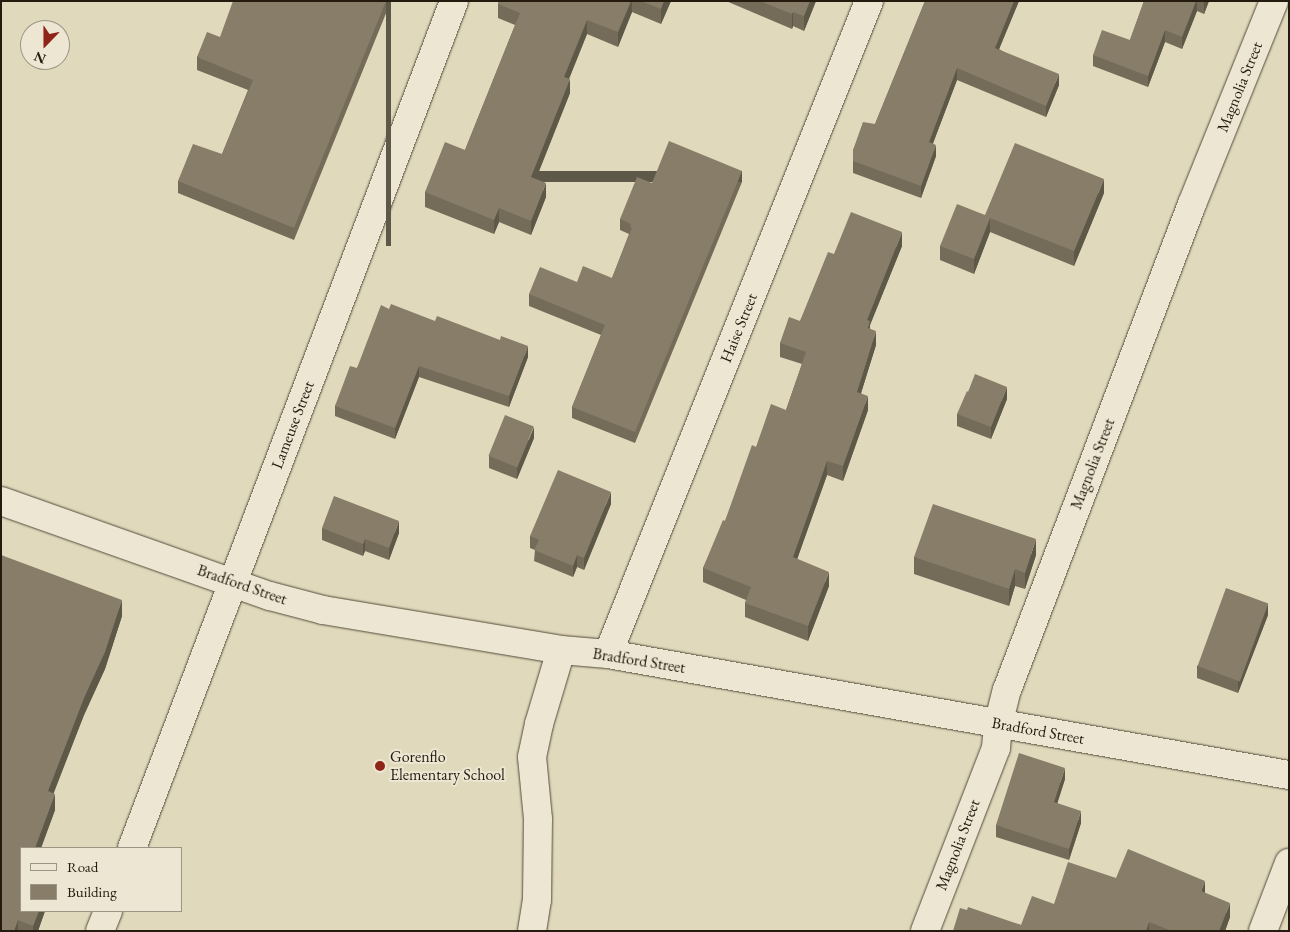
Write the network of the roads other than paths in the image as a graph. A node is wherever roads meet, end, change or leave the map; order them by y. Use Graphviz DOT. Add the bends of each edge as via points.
graph roads {
  1 [pos="454,1"];
  2 [pos="869,1"];
  3 [pos="1274,1"];
  4 [pos="1,501"];
  5 [pos="234,583"];
  6 [pos="561,650"];
  7 [pos="608,654"];
  8 [pos="998,725"];
  9 [pos="1289,775"];
  10 [pos="132,847"];
  11 [pos="1289,863"];
  12 [pos="108,912"];
  13 [pos="100,931"];
  14 [pos="532,931"];
  15 [pos="924,931"];
  16 [pos="1263,931"];
  1 -- 5 [label="street, Lameuse Street"];
  2 -- 7 [label="street, Haise Street"];
  3 -- 8 [label="street, Magnolia Street" via="1185,222 1007,690"];
  4 -- 5 [label="street, Bradford Street"];
  5 -- 6 [label="street, Bradford Street" via="323,610"];
  5 -- 10 [label="street, Lameuse Street"];
  6 -- 7 [label="street, Bradford Street"];
  6 -- 14 [label="street" via="532,757 538,819 537,900"];
  7 -- 8 [label="street, Bradford Street"];
  8 -- 9 [label="street, Bradford Street"];
  8 -- 15 [label="street, Magnolia Street" via="996,748"];
  11 -- 16 [label="street"];
  12 -- 13 [label="street"];
}
